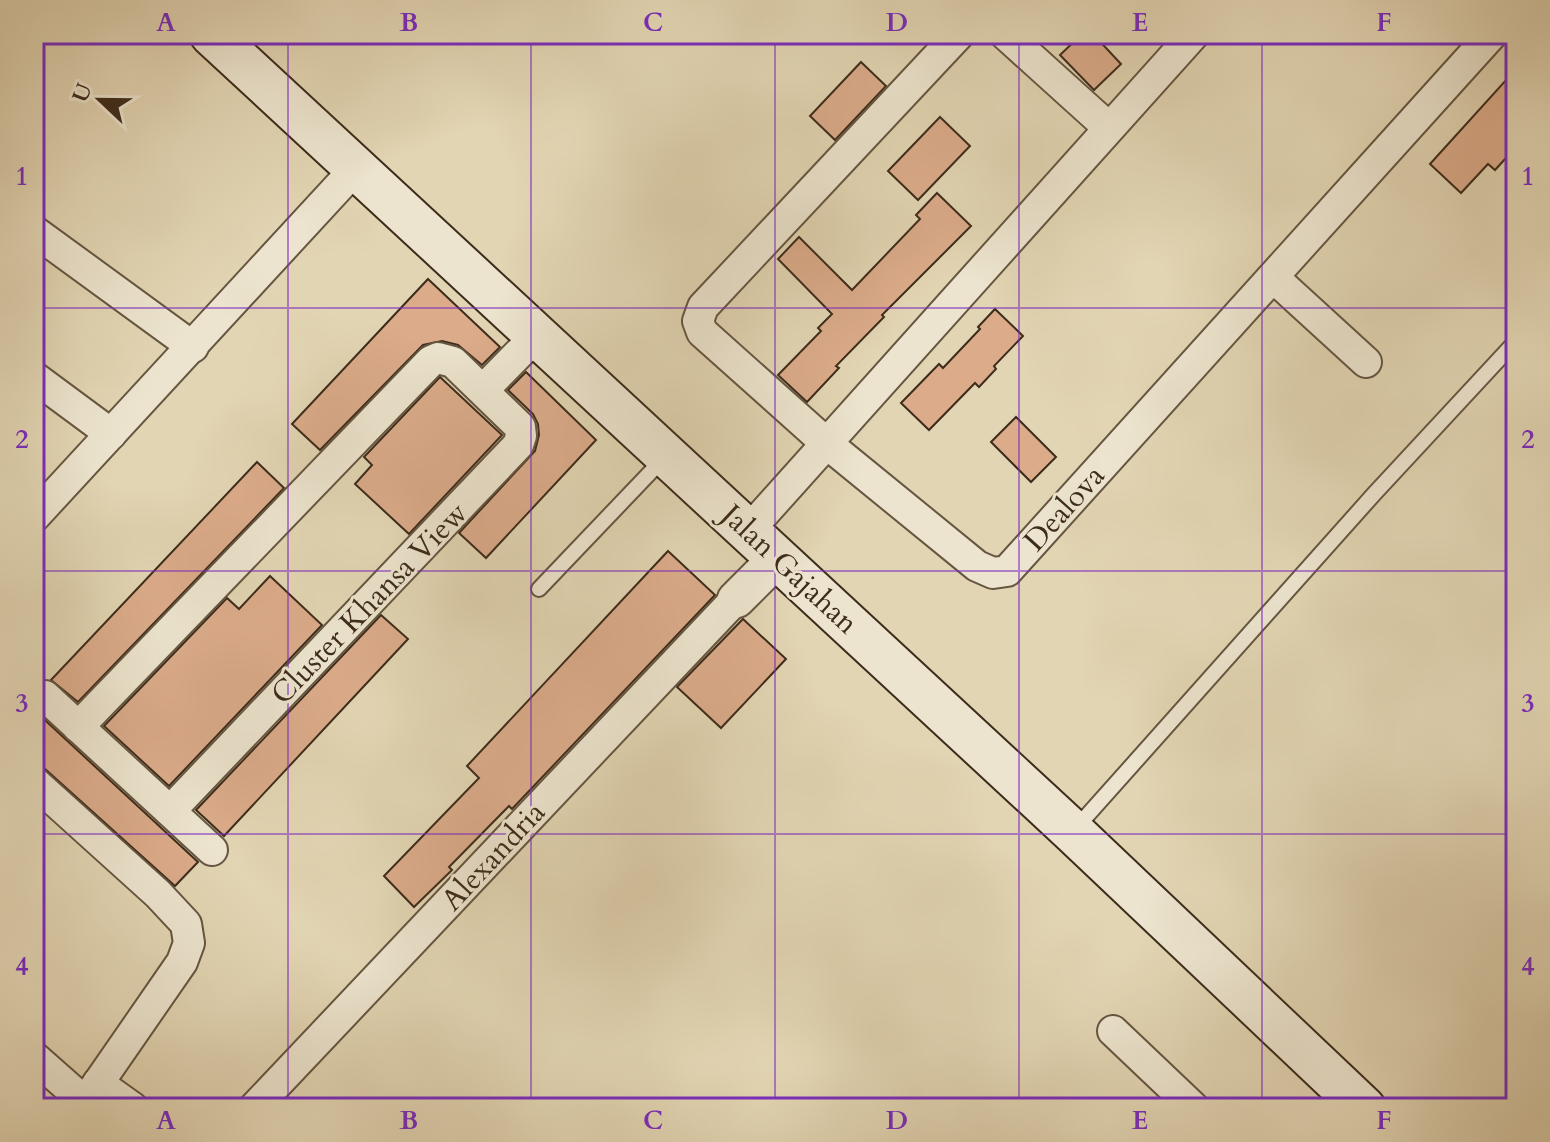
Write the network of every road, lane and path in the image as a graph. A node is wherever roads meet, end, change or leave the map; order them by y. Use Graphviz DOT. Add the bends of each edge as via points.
graph roads {
  1 [pos="211,34"];
  2 [pos="959,34"];
  3 [pos="1005,34"];
  4 [pos="1194,34"];
  5 [pos="1492,34"];
  6 [pos="1109,128"];
  7 [pos="357,167"];
  8 [pos="34,231"];
  9 [pos="1273,277"];
  10 [pos="537,335"];
  11 [pos="1516,341"];
  12 [pos="193,347"];
  13 [pos="1366,362"];
  14 [pos="34,377"];
  15 [pos="483,390"];
  16 [pos="111,434"];
  17 [pos="825,442"];
  18 [pos="668,455"];
  19 [pos="34,517"];
  20 [pos="768,549"];
  21 [pos="539,589"];
  22 [pos="45,696"];
  23 [pos="78,727"];
  24 [pos="34,782"];
  25 [pos="170,811"];
  26 [pos="1073,832"];
  27 [pos="212,850"];
  28 [pos="1113,1031"];
  29 [pos="34,1057"];
  30 [pos="88,1098"];
  31 [pos="133,1108"];
  32 [pos="254,1108"];
  33 [pos="1194,1108"];
  34 [pos="1364,1108"];
  1 -- 7 [label="street, Jalan Gajahan"];
  2 -- 17 [label="street, Dealova" via="703,307 698,321 702,332"];
  3 -- 6 [label="street"];
  4 -- 6 [label="street"];
  5 -- 9 [label="street, Dealova"];
  6 -- 17 [label="street"];
  7 -- 10 [label="street, Jalan Gajahan"];
  7 -- 12 [label="street"];
  8 -- 12 [label="street"];
  9 -- 13 [label="street"];
  9 -- 17 [label="street, Dealova" via="1007,571 993,573 977,566"];
  10 -- 15 [label="street"];
  10 -- 18 [label="street, Jalan Gajahan"];
  11 -- 26 [label="lane"];
  12 -- 16 [label="street"];
  14 -- 16 [label="street"];
  15 -- 23 [label="street, Cluster Khansa View" via="453,362 431,361"];
  15 -- 25 [label="street, Cluster Khansa View" via="520,427 518,445"];
  16 -- 19 [label="street"];
  17 -- 20 [label="street"];
  18 -- 20 [label="street, Jalan Gajahan"];
  18 -- 21 [label="lane"];
  20 -- 26 [label="street, Jalan Gajahan"];
  20 -- 32 [label="street, Alexandria" via="732,603"];
  22 -- 23 [label="street"];
  23 -- 25 [label="street"];
  24 -- 30 [label="street" via="186,924 189,943 182,962"];
  25 -- 27 [label="street"];
  26 -- 34 [label="street, Jalan Gajahan"];
  28 -- 33 [label="street"];
  29 -- 30 [label="street"];
  30 -- 31 [label="street"];
}
